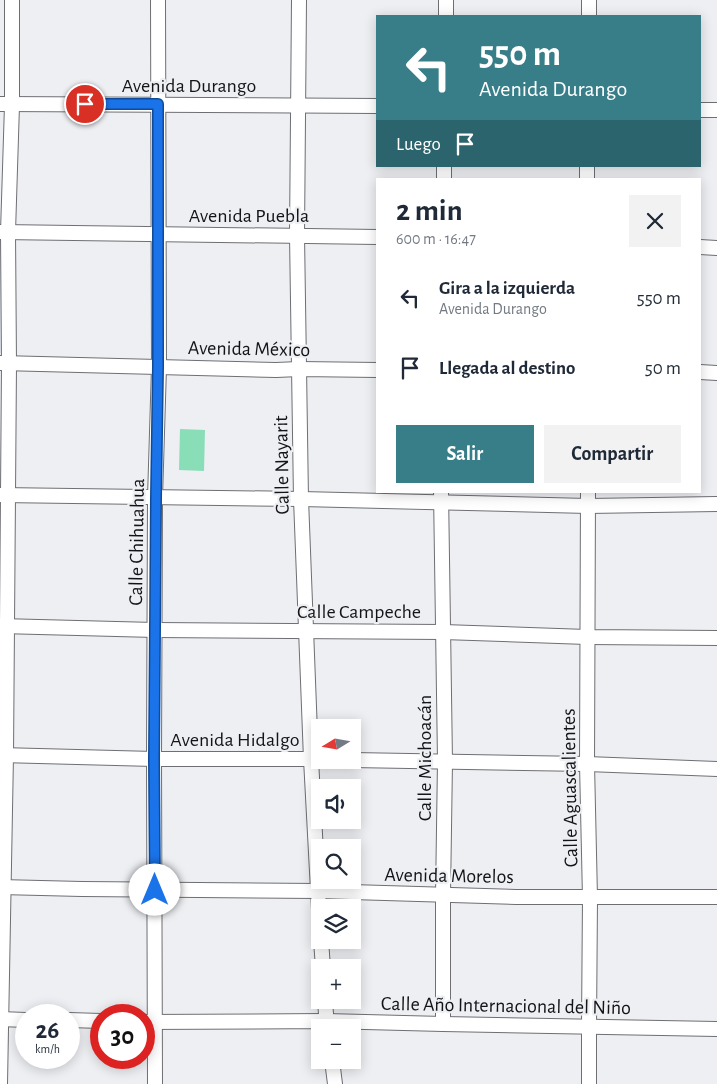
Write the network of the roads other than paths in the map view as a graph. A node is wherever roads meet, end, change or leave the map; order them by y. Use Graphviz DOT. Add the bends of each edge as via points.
graph roads {
  1 [pos="12,0"];
  2 [pos="158,0"];
  3 [pos="299,0"];
  4 [pos="446,0"];
  5 [pos="589,0"];
  6 [pos="446,15"];
  7 [pos="589,15"];
  8 [pos="6,104"];
  9 [pos="158,104"];
  10 [pos="298,106"];
  11 [pos="376,106"];
  12 [pos="701,110"];
  13 [pos="717,110"];
  14 [pos="4,232"];
  15 [pos="158,234"];
  16 [pos="297,235"];
  17 [pos="376,237"];
  18 [pos="701,247"];
  19 [pos="717,248"];
  20 [pos="4,364"];
  21 [pos="158,367"];
  22 [pos="299,369"];
  23 [pos="376,370"];
  24 [pos="701,372"];
  25 [pos="717,373"];
  26 [pos="588,493"];
  27 [pos="4,495"];
  28 [pos="441,497"];
  29 [pos="156,498"];
  30 [pos="301,499"];
  31 [pos="717,504"];
  32 [pos="588,506"];
  33 [pos="3,626"];
  34 [pos="155,630"];
  35 [pos="307,631"];
  36 [pos="443,632"];
  37 [pos="587,637"];
  38 [pos="717,638"];
  39 [pos="313,719"];
  40 [pos="3,755"];
  41 [pos="154,759"];
  42 [pos="311,759"];
  43 [pos="361,760"];
  44 [pos="445,761"];
  45 [pos="587,764"];
  46 [pos="316,769"];
  47 [pos="717,769"];
  48 [pos="2,887"];
  49 [pos="155,890"];
  50 [pos="318,891"];
  51 [pos="443,896"];
  52 [pos="590,898"];
  53 [pos="717,898"];
  54 [pos="318,899"];
  55 [pos="151,1004"];
  56 [pos="1,1019"];
  57 [pos="15,1020"];
  58 [pos="155,1022"];
  59 [pos="311,1024"];
  60 [pos="361,1024"];
  61 [pos="443,1024"];
  62 [pos="589,1027"];
  63 [pos="717,1029"];
  64 [pos="154,1069"];
  65 [pos="333,1069"];
  66 [pos="0,1084"];
  67 [pos="155,1084"];
  68 [pos="335,1084"];
  69 [pos="589,1084"];
  1 -- 8 [label="street"];
  2 -- 9 [label="street, Calle Chihuahua"];
  3 -- 10 [label="street, Calle Nayarit"];
  4 -- 6 [label="street"];
  5 -- 7 [label="street"];
  8 -- 9 [label="street, Avenida Durango"];
  8 -- 14 [label="street"];
  9 -- 10 [label="street, Avenida Durango"];
  9 -- 15 [label="street, Calle Chihuahua"];
  10 -- 11 [label="street, Avenida Durango"];
  10 -- 16 [label="street, Calle Nayarit"];
  12 -- 13 [label="street"];
  14 -- 15 [label="street, Avenida Puebla"];
  14 -- 20 [label="street"];
  15 -- 16 [label="street, Avenida Puebla"];
  15 -- 21 [label="street, Calle Chihuahua"];
  16 -- 17 [label="street, Avenida Puebla"];
  16 -- 22 [label="street, Calle Nayarit"];
  18 -- 19 [label="street"];
  20 -- 21 [label="street, Avenida México"];
  20 -- 27 [label="street"];
  21 -- 22 [label="street, Avenida México"];
  21 -- 29 [label="street, Calle Chihuahua"];
  22 -- 23 [label="street, Avenida México"];
  22 -- 30 [label="street, Calle Nayarit"];
  24 -- 25 [label="street"];
  26 -- 32 [label="street, Calle Aguascalientes"];
  27 -- 29 [label="street"];
  27 -- 33 [label="street"];
  28 -- 30 [label="street"];
  28 -- 32 [label="street"];
  28 -- 36 [label="street, Calle Michoacán"];
  29 -- 30 [label="street"];
  29 -- 34 [label="street, Calle Chihuahua"];
  30 -- 35 [label="street, Calle Nayarit"];
  31 -- 32 [label="street"];
  32 -- 37 [label="street, Calle Aguascalientes"];
  33 -- 34 [label="street, Calle Campeche"];
  33 -- 40 [label="street"];
  34 -- 35 [label="street, Calle Campeche"];
  34 -- 41 [label="street, Calle Chihuahua"];
  35 -- 36 [label="street, Calle Campeche"];
  35 -- 39 [label="street, Calle Nayarit"];
  36 -- 37 [label="street, Calle Campeche"];
  36 -- 44 [label="street, Calle Michoacán"];
  37 -- 38 [label="street, Calle Campeche"];
  37 -- 45 [label="street, Calle Aguascalientes"];
  40 -- 41 [label="street, Avenida Hidalgo"];
  40 -- 48 [label="street"];
  41 -- 42 [label="street, Avenida Hidalgo"];
  41 -- 49 [label="street, Calle Chihuahua"];
  43 -- 44 [label="street"];
  44 -- 45 [label="street"];
  44 -- 51 [label="street, Calle Michoacán"];
  45 -- 47 [label="street"];
  45 -- 52 [label="street, Calle Aguascalientes"];
  46 -- 50 [label="street, Calle Nayarit"];
  48 -- 49 [label="street, Avenida Morelos"];
  48 -- 56 [label="street"];
  49 -- 50 [label="street, Avenida Morelos"];
  49 -- 55 [label="street, Calle Chihuahua"];
  50 -- 51 [label="street, Avenida Morelos"];
  50 -- 54 [label="street, Calle Nayarit"];
  51 -- 52 [label="street, Avenida Morelos"];
  51 -- 61 [label="street, Calle Michoacán"];
  52 -- 53 [label="street, Avenida Morelos"];
  52 -- 62 [label="street, Calle Aguascalientes"];
  56 -- 57 [label="street"];
  56 -- 66 [label="street"];
  58 -- 59 [label="street, Calle Año Internacional del Niño"];
  60 -- 61 [label="street, Calle Año Internacional del Niño"];
  61 -- 62 [label="street, Calle Año Internacional del Niño"];
  62 -- 63 [label="street, Calle Año Internacional del Niño"];
  62 -- 69 [label="street, Calle Aguascalientes"];
  64 -- 67 [label="street, Calle Chihuahua"];
  65 -- 68 [label="street"];
}
